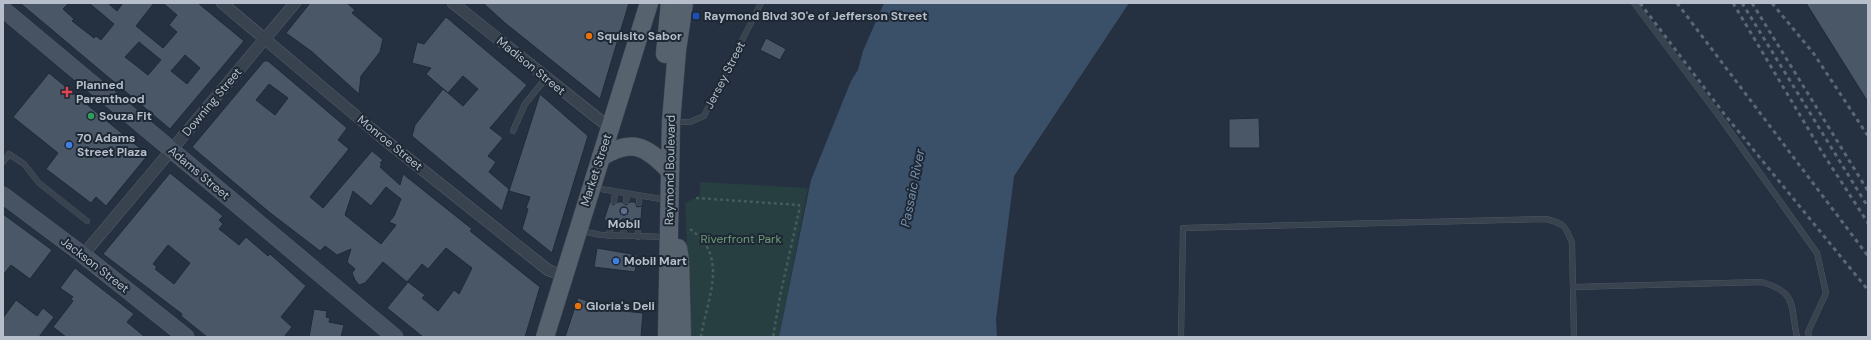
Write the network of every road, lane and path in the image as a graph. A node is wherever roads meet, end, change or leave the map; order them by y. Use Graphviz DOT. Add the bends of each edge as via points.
graph roads {
  1 [pos="222,3"];
  2 [pos="295,3"];
  3 [pos="649,3"];
  4 [pos="670,3"];
  5 [pos="684,3"];
  6 [pos="761,3"];
  7 [pos="1634,3"];
  8 [pos="457,4"];
  9 [pos="3,9"];
  10 [pos="266,40"];
  11 [pos="546,78"];
  12 [pos="671,122"];
  13 [pos="610,128"];
  14 [pos="513,131"];
  15 [pos="107,134"];
  16 [pos="171,150"];
  17 [pos="601,157"];
  18 [pos="3,162"];
  19 [pos="81,164"];
  20 [pos="670,171"];
  21 [pos="590,187"];
  22 [pos="615,193"];
  23 [pos="627,194"];
  24 [pos="3,195"];
  25 [pos="639,196"];
  26 [pos="696,198"];
  27 [pos="670,200"];
  28 [pos="614,201"];
  29 [pos="626,201"];
  30 [pos="639,203"];
  31 [pos="87,221"];
  32 [pos="611,222"];
  33 [pos="624,223"];
  34 [pos="638,223"];
  35 [pos="690,229"];
  36 [pos="577,231"];
  37 [pos="609,236"];
  38 [pos="623,236"];
  39 [pos="638,237"];
  40 [pos="668,237"];
  41 [pos="82,255"];
  42 [pos="563,276"];
  43 [pos="1573,287"];
  44 [pos="186,337"];
  45 [pos="395,337"];
  46 [pos="545,337"];
  47 [pos="667,337"];
  48 [pos="682,337"];
  49 [pos="701,337"];
  50 [pos="773,337"];
  51 [pos="1181,337"];
  52 [pos="1574,337"];
  53 [pos="1797,337"];
  54 [pos="1809,337"];
  1 -- 10 [label="street, Monroe Street"];
  2 -- 10 [label="street, Downing Street"];
  3 -- 13 [label="main road, Market Street"];
  4 -- 12 [label="main road" via="663,73"];
  5 -- 12 [label="main road, Raymond Boulevard"];
  6 -- 12 [label="lane, Jersey Street" via="704,116 690,122"];
  7 -- 54 [label="lane" via="1817,253 1826,293 1808,332"];
  8 -- 11 [label="street, Madison Street"];
  9 -- 16 [label="street, Adams Street"];
  10 -- 16 [label="street, Downing Street"];
  10 -- 42 [label="street, Monroe Street" via="380,136 541,265"];
  11 -- 13 [label="street, Madison Street"];
  11 -- 14 [label="lane" via="525,104"];
  12 -- 20 [label="main road, Raymond Boulevard"];
  13 -- 17 [label="main road, Market Street"];
  15 -- 19 [label="path"];
  16 -- 41 [label="street, Downing Street"];
  16 -- 45 [label="street, Adams Street"];
  17 -- 20 [label="main road" via="613,150 630,146 642,147"];
  17 -- 21 [label="main road, Market Street"];
  18 -- 31 [label="lane" via="9,154 24,164 39,183"];
  20 -- 27 [label="main road, Raymond Boulevard"];
  21 -- 22 [label="lane"];
  21 -- 36 [label="main road, Market Street"];
  22 -- 23 [label="lane"];
  22 -- 28 [label="lane"];
  23 -- 25 [label="lane"];
  23 -- 29 [label="lane"];
  24 -- 41 [label="street, Jackson Street"];
  25 -- 27 [label="lane"];
  25 -- 30 [label="lane"];
  26 -- 50 [label="path" via="799,205 800,211"];
  27 -- 40 [label="main road, Raymond Boulevard"];
  27 -- 48 [label="main road" via="680,260"];
  32 -- 37 [label="lane"];
  33 -- 38 [label="lane"];
  34 -- 39 [label="lane"];
  35 -- 49 [label="path" via="707,244 713,270"];
  36 -- 37 [label="lane"];
  36 -- 42 [label="main road, Market Street"];
  37 -- 38 [label="lane"];
  38 -- 39 [label="lane"];
  39 -- 40 [label="lane"];
  40 -- 47 [label="main road, Raymond Boulevard"];
  41 -- 44 [label="street, Jackson Street"];
  42 -- 46 [label="main road, Market Street"];
  43 -- 51 [label="lane" via="1572,243 1568,230 1559,222 1546,219 1183,228"];
  43 -- 52 [label="lane"];
  43 -- 53 [label="lane" via="1762,282 1778,287 1791,298"];
}
